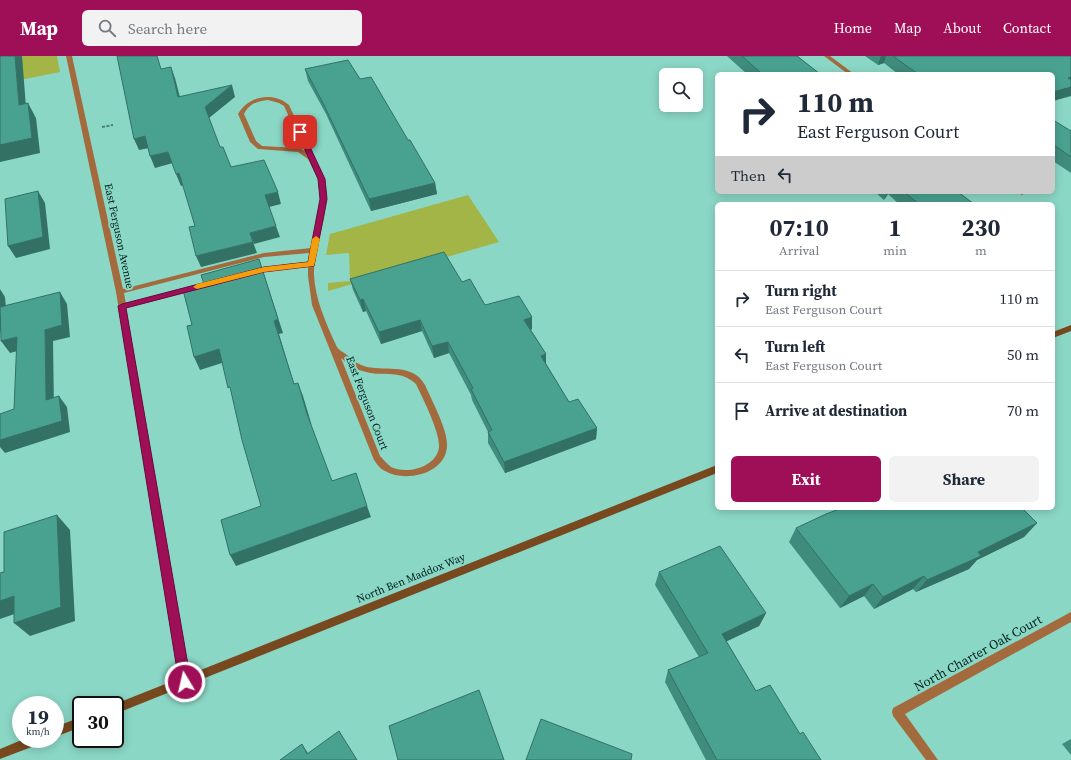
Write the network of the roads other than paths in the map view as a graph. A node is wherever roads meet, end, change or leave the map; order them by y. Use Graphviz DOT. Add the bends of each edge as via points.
graph roads {
  1 [pos="70,56"];
  2 [pos="827,56"];
  3 [pos="848,72"];
  4 [pos="313,159"];
  5 [pos="313,250"];
  6 [pos="311,264"];
  7 [pos="246,274"];
  8 [pos="202,285"];
  9 [pos="120,292"];
  10 [pos="122,306"];
  11 [pos="1071,328"];
  12 [pos="1055,334"];
  13 [pos="334,348"];
  14 [pos="715,470"];
  15 [pos="1071,618"];
  16 [pos="185,682"];
  17 [pos="124,706"];
  18 [pos="15,748"];
  19 [pos="0,754"];
  20 [pos="933,760"];
  1 -- 9 [label="street, East Ferguson Avenue"];
  2 -- 3 [label="street"];
  4 -- 4 [label="street, East Ferguson Court" via="299,150 260,148 253,142 241,114 243,108 261,99 281,100 286,104"];
  4 -- 5 [label="street, East Ferguson Court" via="321,179 324,199"];
  5 -- 6 [label="street, East Ferguson Court"];
  5 -- 9 [label="street" via="264,255"];
  6 -- 7 [label="street"];
  6 -- 13 [label="street, East Ferguson Court" via="316,305"];
  8 -- 10 [label="street"];
  9 -- 10 [label="street, East Ferguson Avenue"];
  10 -- 16 [label="street, East Ferguson Avenue"];
  11 -- 12 [label="main road"];
  13 -- 13 [label="street, East Ferguson Court" via="377,458 388,469 402,473 419,471 436,462 443,449 442,436 419,382 408,374 393,370 375,372 358,367"];
  14 -- 16 [label="main road, North Ben Maddox Way"];
  15 -- 20 [label="street, North Charter Oak Court" via="897,712"];
  16 -- 17 [label="main road, North Ben Maddox Way"];
  18 -- 19 [label="main road"];
}
